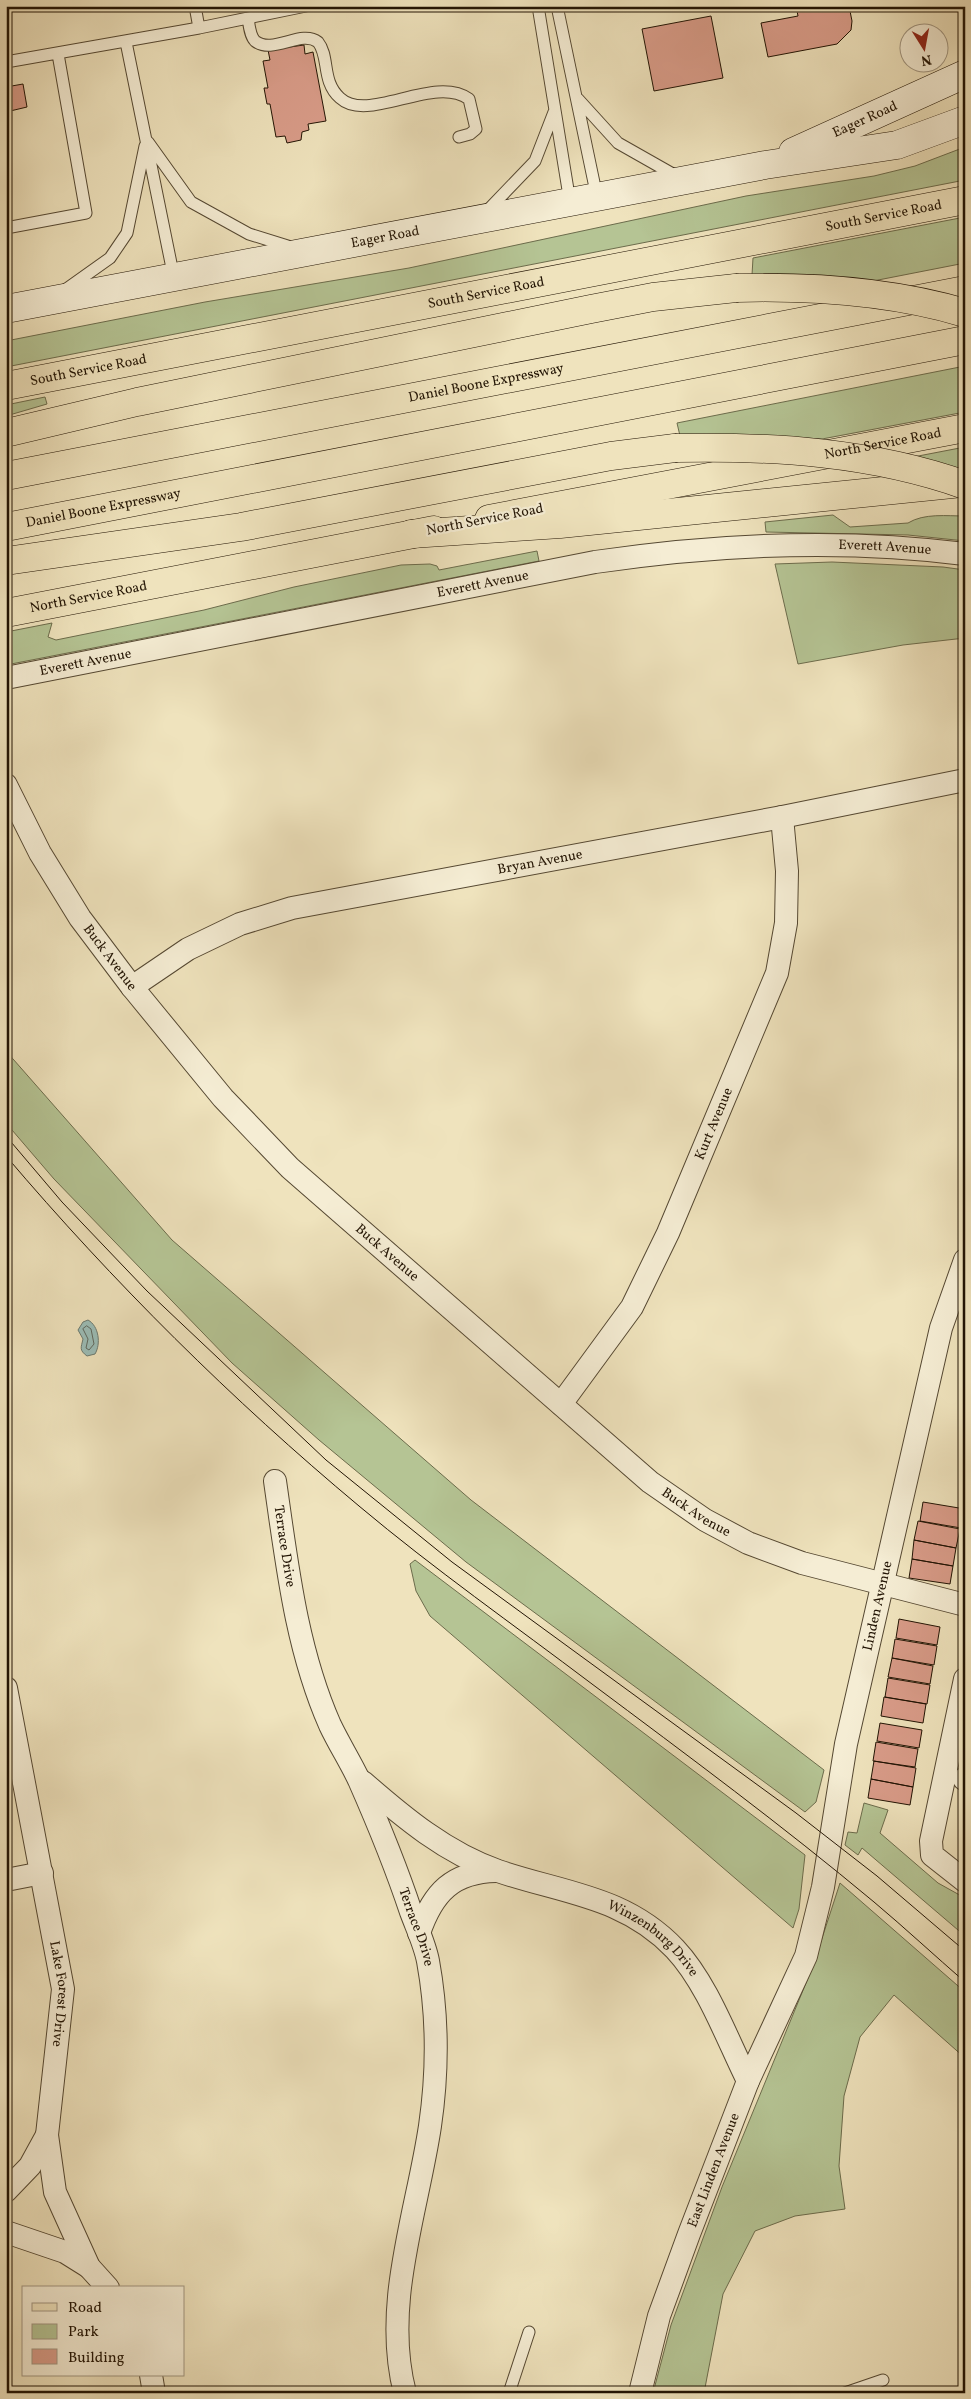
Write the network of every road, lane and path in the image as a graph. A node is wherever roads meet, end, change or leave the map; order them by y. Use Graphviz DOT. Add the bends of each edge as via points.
graph roads {
  1 [pos="194,6"];
  2 [pos="306,6"];
  3 [pos="538,6"];
  4 [pos="557,6"];
  5 [pos="248,18"];
  6 [pos="199,28"];
  7 [pos="126,42"];
  8 [pos="58,54"];
  9 [pos="6,62"];
  10 [pos="965,74"];
  11 [pos="577,98"];
  12 [pos="554,111"];
  13 [pos="965,120"];
  14 [pos="459,137"];
  15 [pos="146,140"];
  16 [pos="765,165"];
  17 [pos="684,181"];
  18 [pos="597,197"];
  19 [pos="965,200"];
  20 [pos="570,202"];
  21 [pos="478,220"];
  22 [pos="6,228"];
  23 [pos="310,252"];
  24 [pos="174,278"];
  25 [pos="965,290"];
  26 [pos="50,301"];
  27 [pos="6,309"];
  28 [pos="965,314"];
  29 [pos="965,340"];
  30 [pos="6,386"];
  31 [pos="965,428"];
  32 [pos="6,433"];
  33 [pos="6,476"];
  34 [pos="965,484"];
  35 [pos="6,526"];
  36 [pos="411,534"];
  37 [pos="965,554"];
  38 [pos="6,561"];
  39 [pos="6,613"];
  40 [pos="6,678"];
  41 [pos="965,780"];
  42 [pos="6,785"];
  43 [pos="782,816"];
  44 [pos="132,987"];
  45 [pos="965,1260"];
  46 [pos="561,1404"];
  47 [pos="275,1481"];
  48 [pos="884,1584"];
  49 [pos="965,1605"];
  50 [pos="965,1679"];
  51 [pos="6,1688"];
  52 [pos="9,1706"];
  53 [pos="358,1778"];
  54 [pos="496,1871"];
  55 [pos="42,1873"];
  56 [pos="6,1880"];
  57 [pos="965,1881"];
  58 [pos="419,1933"];
  59 [pos="806,1956"];
  60 [pos="748,2081"];
  61 [pos="47,2135"];
  62 [pos="6,2191"];
  63 [pos="6,2232"];
  64 [pos="89,2267"];
  65 [pos="106,2286"];
  66 [pos="529,2332"];
  67 [pos="151,2376"];
  68 [pos="883,2380"];
  69 [pos="154,2393"];
  70 [pos="405,2393"];
  71 [pos="508,2393"];
  72 [pos="640,2393"];
  73 [pos="845,2393"];
  1 -- 6 [label="lane"];
  2 -- 5 [label="lane"];
  3 -- 12 [label="lane"];
  4 -- 11 [label="lane"];
  5 -- 6 [label="lane"];
  5 -- 14 [label="lane" via="252,36 262,44 309,38 318,42 328,82 341,100 348,103 366,105 447,90 462,94 469,99 476,129"];
  6 -- 7 [label="lane"];
  7 -- 8 [label="lane"];
  7 -- 15 [label="lane"];
  8 -- 9 [label="lane"];
  8 -- 22 [label="lane" via="86,213"];
  10 -- 16 [label="main road, Eager Road"];
  11 -- 17 [label="lane" via="618,143"];
  11 -- 18 [label="lane"];
  12 -- 20 [label="lane"];
  12 -- 21 [label="lane" via="534,161"];
  13 -- 16 [label="main road, Eager Road" via="897,145"];
  15 -- 23 [label="lane" via="191,202 249,234"];
  15 -- 24 [label="lane"];
  15 -- 26 [label="lane" via="127,234 110,258"];
  16 -- 17 [label="main road, Eager Road"];
  17 -- 18 [label="main road, Eager Road"];
  18 -- 20 [label="main road, Eager Road"];
  19 -- 30 [label="main road, South Service Road"];
  20 -- 21 [label="main road, Eager Road"];
  21 -- 23 [label="main road, Eager Road"];
  23 -- 24 [label="main road, Eager Road"];
  24 -- 26 [label="main road, Eager Road"];
  25 -- 33 [label="main road, Daniel Boone Expressway"];
  26 -- 27 [label="main road, Eager Road"];
  28 -- 32 [label="main road, bridge" via="848,291 777,287 653,297 137,402"];
  29 -- 35 [label="main road, Daniel Boone Expressway"];
  31 -- 36 [label="main road, North Service Road"];
  34 -- 36 [label="main road" via="560,524"];
  34 -- 38 [label="main road, bridge" via="897,466 822,452 675,448 611,456 240,527"];
  36 -- 39 [label="main road, North Service Road"];
  37 -- 40 [label="street, Everett Avenue" via="908,546 838,543 660,553 595,562"];
  41 -- 43 [label="street, Bryan Avenue"];
  42 -- 44 [label="street, Buck Avenue" via="40,853 80,918"];
  43 -- 44 [label="street, Bryan Avenue" via="292,908 240,924 188,949"];
  43 -- 46 [label="street, Kurt Avenue" via="787,871 786,923 777,973 668,1233 632,1308"];
  44 -- 46 [label="street, Buck Avenue" via="223,1098 290,1168"];
  45 -- 48 [label="street, Linden Avenue" via="941,1328"];
  46 -- 48 [label="street, Buck Avenue" via="650,1482 705,1520 748,1543 802,1563"];
  47 -- 53 [label="street, Terrace Drive" via="290,1585 305,1657 330,1725"];
  48 -- 49 [label="street, Buck Avenue"];
  48 -- 59 [label="street, Linden Avenue" via="846,1744 823,1887"];
  50 -- 57 [label="street" via="930,1841 932,1855"];
  51 -- 52 [label="street, Lake Forest Drive"];
  52 -- 55 [label="street, Lake Forest Drive"];
  53 -- 54 [label="street, Winzenburg Drive" via="402,1816 453,1851"];
  53 -- 58 [label="street, Terrace Drive"];
  54 -- 58 [label="street, Winzenburg Drive" via="476,1871 453,1880 434,1900"];
  54 -- 60 [label="street, Winzenburg Drive" via="596,1898 641,1920 675,1949 698,1980"];
  55 -- 56 [label="street"];
  55 -- 61 [label="street, Lake Forest Drive" via="63,1989"];
  58 -- 70 [label="street, Terrace Drive" via="428,1959 436,2077 398,2313 399,2370"];
  59 -- 60 [label="street, East Linden Avenue"];
  60 -- 72 [label="street, East Linden Avenue" via="658,2316"];
  61 -- 62 [label="street" via="30,2166"];
  61 -- 64 [label="street, Lake Forest Drive" via="55,2192"];
  63 -- 64 [label="street" via="65,2252"];
  64 -- 65 [label="street, Lake Forest Drive"];
  66 -- 71 [label="lane"];
  67 -- 69 [label="street"];
  68 -- 73 [label="lane"];
}
